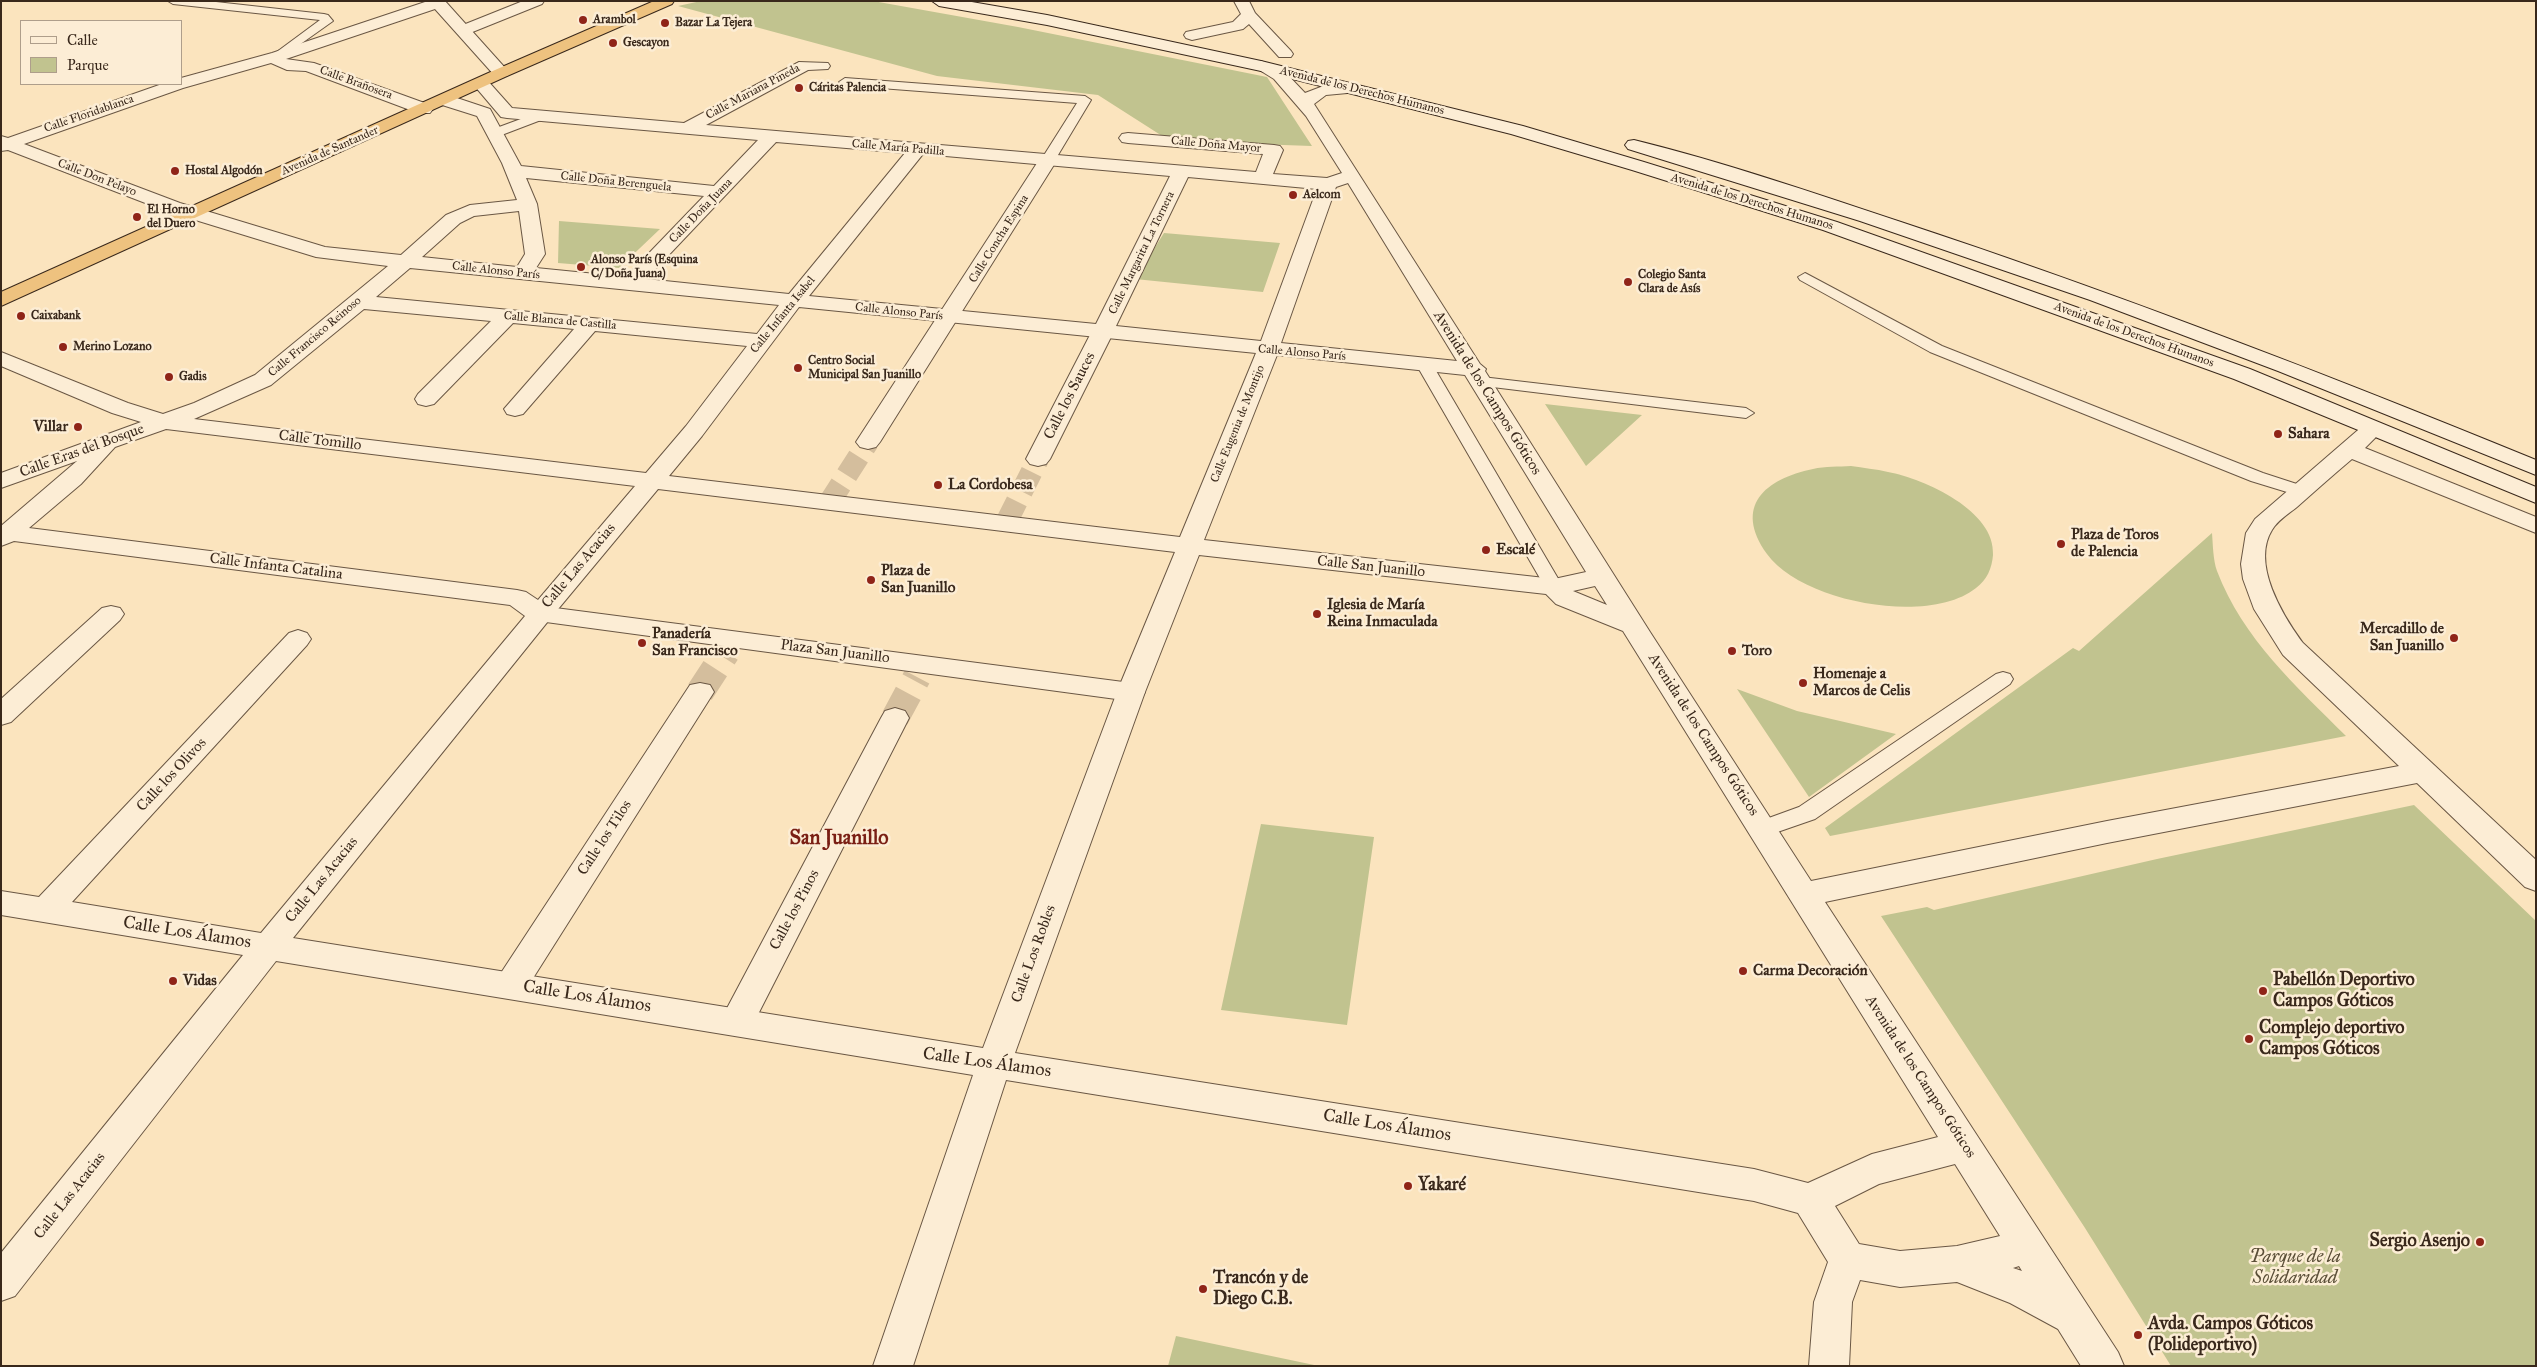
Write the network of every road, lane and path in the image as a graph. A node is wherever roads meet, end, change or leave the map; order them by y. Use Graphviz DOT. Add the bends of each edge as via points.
graph roads {
  1 [pos="173,1"];
  2 [pos="538,1"];
  3 [pos="939,1"];
  4 [pos="1019,1"];
  5 [pos="662,2"];
  6 [pos="1245,8"];
  7 [pos="464,30"];
  8 [pos="1192,34"];
  9 [pos="1285,54"];
  10 [pos="283,61"];
  11 [pos="822,66"];
  12 [pos="1261,66"];
  13 [pos="501,74"];
  14 [pos="1396,81"];
  15 [pos="845,82"];
  16 [pos="182,83"];
  17 [pos="481,84"];
  18 [pos="174,85"];
  19 [pos="1352,88"];
  20 [pos="445,100"];
  21 [pos="1479,102"];
  22 [pos="1306,103"];
  23 [pos="424,109"];
  24 [pos="537,117"];
  25 [pos="1553,122"];
  26 [pos="686,129"];
  27 [pos="495,133"];
  28 [pos="772,136"];
  29 [pos="1128,138"];
  30 [pos="1619,141"];
  31 [pos="3,144"];
  32 [pos="917,150"];
  33 [pos="1048,160"];
  34 [pos="514,171"];
  35 [pos="1181,172"];
  36 [pos="1352,176"];
  37 [pos="1262,179"];
  38 [pos="1328,184"];
  39 [pos="719,192"];
  40 [pos="528,204"];
  41 [pos="193,213"];
  42 [pos="323,253"];
  43 [pos="404,262"];
  44 [pos="523,274"];
  45 [pos="1806,277"];
  46 [pos="378,285"];
  47 [pos="630,285"];
  48 [pos="1,300"];
  49 [pos="794,301"];
  50 [pos="359,302"];
  51 [pos="508,316"];
  52 [pos="950,317"];
  53 [pos="590,324"];
  54 [pos="1102,333"];
  55 [pos="762,341"];
  56 [pos="1268,349"];
  57 [pos="1,358"];
  58 [pos="1424,364"];
  59 [pos="1478,376"];
  60 [pos="426,399"];
  61 [pos="515,409"];
  62 [pos="1746,413"];
  63 [pos="164,422"];
  64 [pos="2373,429"];
  65 [pos="108,442"];
  66 [pos="868,442"];
  67 [pos="2348,450"];
  68 [pos="1038,459"];
  69 [pos="38,468"];
  70 [pos="2536,468"];
  71 [pos="73,479"];
  72 [pos="1,481"];
  73 [pos="650,481"];
  74 [pos="2300,491"];
  75 [pos="2536,496"];
  76 [pos="2536,526"];
  77 [pos="5,536"];
  78 [pos="1188,546"];
  79 [pos="1603,576"];
  80 [pos="1554,587"];
  81 [pos="111,614"];
  82 [pos="540,614"];
  83 [pos="1632,625"];
  84 [pos="298,640"];
  85 [pos="2003,679"];
  86 [pos="700,692"];
  87 [pos="1131,692"];
  88 [pos="1,715"];
  89 [pos="895,718"];
  90 [pos="2422,772"];
  91 [pos="1763,829"];
  92 [pos="2536,879"];
  93 [pos="1804,894"];
  94 [pos="1,903"];
  95 [pos="46,910"];
  96 [pos="268,946"];
  97 [pos="511,985"];
  98 [pos="737,1022"];
  99 [pos="994,1064"];
  100 [pos="1964,1146"];
  101 [pos="1810,1200"];
  102 [pos="2028,1247"];
  103 [pos="1848,1260"];
  104 [pos="1957,1264"];
  105 [pos="1,1283"];
  106 [pos="2072,1316"];
  107 [pos="893,1366"];
  108 [pos="1829,1366"];
  109 [pos="2104,1366"];
  1 -- 10 [label="lane" via="324,17 327,21"];
  2 -- 7 [label="street"];
  3 -- 12 [label="street, Avenida de los Derechos Humanos" via="1047,20"];
  4 -- 8 [label="street, Avenida de los Derechos Humanos"];
  5 -- 13 [label="highway, Avenida de Santander"];
  6 -- 8 [label="street" via="1238,26"];
  6 -- 9 [label="street"];
  7 -- 10 [label="street" via="438,4"];
  7 -- 13 [label="street"];
  8 -- 9 [label="street, Avenida de los Derechos Humanos"];
  9 -- 14 [label="street, Avenida de los Derechos Humanos"];
  10 -- 16 [label="street, Calle Brañosera"];
  10 -- 23 [label="street, Calle Brañosera" via="308,66"];
  11 -- 26 [label="street, Calle Mariana Pineda" via="805,65"];
  12 -- 19 [label="street, Avenida de los Derechos Humanos"];
  12 -- 22 [label="street, Avenida de los Campos Góticos" via="1280,76"];
  13 -- 17 [label="highway, Avenida de Santander"];
  15 -- 33 [label="lane" via="1084,100"];
  17 -- 20 [label="highway, Avenida de Santander"];
  17 -- 24 [label="street, Calle María Padilla" via="507,113"];
  18 -- 31 [label="street, Calle Floridablanca"];
  19 -- 22 [label="street" via="1314,94"];
  19 -- 64 [label="street, Avenida de los Derechos Humanos" via="1517,130 1830,226 2242,374"];
  20 -- 23 [label="highway, Avenida de Santander"];
  20 -- 27 [label="street" via="484,113"];
  21 -- 25 [label="street"];
  22 -- 36 [label="street, Avenida de los Campos Góticos"];
  23 -- 41 [label="highway, Avenida de Santander"];
  24 -- 26 [label="street, Calle María Padilla"];
  24 -- 27 [label="lane"];
  26 -- 28 [label="street, Calle María Padilla"];
  27 -- 34 [label="street"];
  28 -- 32 [label="street, Calle María Padilla"];
  28 -- 39 [label="street, Calle Doña Juana"];
  29 -- 37 [label="street, Calle Doña Mayor" via="1274,150"];
  30 -- 70 [label="street, Avenida de los Derechos Humanos" via="1774,186 2076,288 2251,353"];
  31 -- 41 [label="street, Calle Don Pelayo"];
  32 -- 33 [label="street, Calle María Padilla"];
  32 -- 49 [label="street, Calle Infanta Isabel"];
  33 -- 35 [label="street, Calle María Padilla"];
  33 -- 52 [label="street, Calle Concha Espina"];
  34 -- 39 [label="street, Calle Doña Berenguela"];
  34 -- 40 [label="street"];
  35 -- 37 [label="street, Calle María Padilla"];
  35 -- 54 [label="street, Calle Margarita La Tornera"];
  36 -- 38 [label="street"];
  36 -- 59 [label="street, Avenida de los Campos Góticos"];
  37 -- 38 [label="street, Calle María Padilla"];
  38 -- 56 [label="street, Calle Eugenia de Montijo"];
  39 -- 47 [label="street, Calle Doña Juana"];
  40 -- 43 [label="street, Calle Francisco Reinoso" via="470,211 453,219"];
  40 -- 44 [label="street" via="535,254"];
  41 -- 42 [label="street, Calle Alonso París"];
  41 -- 48 [label="highway, Avenida de Santander"];
  42 -- 43 [label="street, Calle Alonso París"];
  42 -- 46 [label="street, Calle Alonso París"];
  43 -- 44 [label="street, Calle Alonso París"];
  43 -- 46 [label="street, Calle Francisco Reinoso"];
  44 -- 47 [label="street, Calle Alonso París"];
  45 -- 74 [label="lane" via="1936,348 2257,477"];
  46 -- 50 [label="street, Calle Francisco Reinoso"];
  47 -- 49 [label="street, Calle Alonso París"];
  49 -- 52 [label="street, Calle Alonso París"];
  49 -- 55 [label="street, Calle Infanta Isabel"];
  50 -- 51 [label="street, Calle Blanca de Castilla"];
  50 -- 63 [label="street, Calle Francisco Reinoso" via="263,380"];
  51 -- 53 [label="street, Calle Blanca de Castilla"];
  51 -- 60 [label="street"];
  52 -- 54 [label="street, Calle Alonso París"];
  52 -- 66 [label="street, Calle Concha Espina"];
  53 -- 55 [label="street, Calle Blanca de Castilla"];
  53 -- 61 [label="street"];
  54 -- 56 [label="street, Calle Alonso París"];
  54 -- 68 [label="street, Calle los Sauces"];
  55 -- 73 [label="street, Calle Infanta Isabel"];
  56 -- 58 [label="street, Calle Alonso París"];
  56 -- 78 [label="street, Calle Eugenia de Montijo"];
  57 -- 63 [label="street, Calle Tomillo" via="120,408"];
  58 -- 59 [label="street, Calle Alonso París"];
  58 -- 80 [label="lane"];
  59 -- 62 [label="lane"];
  59 -- 79 [label="street, Avenida de los Campos Góticos"];
  63 -- 65 [label="street, Calle Eras del Bosque"];
  63 -- 73 [label="street, Calle Tomillo"];
  64 -- 67 [label="street"];
  64 -- 75 [label="street, Avenida de los Derechos Humanos"];
  65 -- 69 [label="street, Calle Eras del Bosque"];
  65 -- 71 [label="street"];
  67 -- 74 [label="street"];
  67 -- 76 [label="street"];
  69 -- 71 [label="street" via="61,471"];
  69 -- 72 [label="street, Calle Eras del Bosque"];
  71 -- 77 [label="street"];
  73 -- 78 [label="street"];
  73 -- 82 [label="street, Calle Las Acacias"];
  74 -- 90 [label="street" via="2258,531 2254,562 2263,603 2292,649"];
  77 -- 82 [label="street, Calle Infanta Catalina" via="517,598"];
  78 -- 80 [label="street, Calle San Juanillo"];
  78 -- 87 [label="street, Calle Los Robles"];
  79 -- 80 [label="street, Calle San Juanillo"];
  79 -- 83 [label="street, Avenida de los Campos Góticos"];
  80 -- 83 [label="street, Calle San Juanillo" via="1565,598"];
  81 -- 88 [label="street"];
  82 -- 87 [label="street, Plaza San Juanillo" via="730,645 920,670"];
  82 -- 96 [label="street, Calle Las Acacias"];
  83 -- 91 [label="street, Avenida de los Campos Góticos"];
  84 -- 95 [label="street, Calle los Olivos"];
  85 -- 91 [label="lane" via="1807,813"];
  86 -- 97 [label="street, Calle los Tilos"];
  87 -- 99 [label="street, Calle Los Robles"];
  89 -- 98 [label="street, Calle los Pinos"];
  90 -- 92 [label="street"];
  90 -- 93 [label="street"];
  91 -- 93 [label="street, Avenida de los Campos Góticos"];
  93 -- 100 [label="street, Avenida de los Campos Góticos"];
  94 -- 95 [label="street, Calle Los Álamos"];
  95 -- 96 [label="street, Calle Los Álamos"];
  96 -- 97 [label="street, Calle Los Álamos"];
  96 -- 105 [label="street, Calle Las Acacias"];
  97 -- 98 [label="street, Calle Los Álamos"];
  98 -- 99 [label="street, Calle Los Álamos"];
  99 -- 101 [label="street, Calle Los Álamos" via="1754,1185"];
  99 -- 107 [label="street, Calle Los Robles"];
  100 -- 101 [label="street" via="1872,1170"];
  100 -- 102 [label="street, Avenida de los Campos Góticos"];
  101 -- 103 [label="street"];
  102 -- 104 [label="street"];
  102 -- 106 [label="street, Avenida de los Campos Góticos"];
  103 -- 104 [label="street" via="1900,1269"];
  103 -- 108 [label="street" via="1833,1302"];
  104 -- 106 [label="street" via="2024,1290"];
  106 -- 109 [label="street, Avenida de los Campos Góticos"];
}
